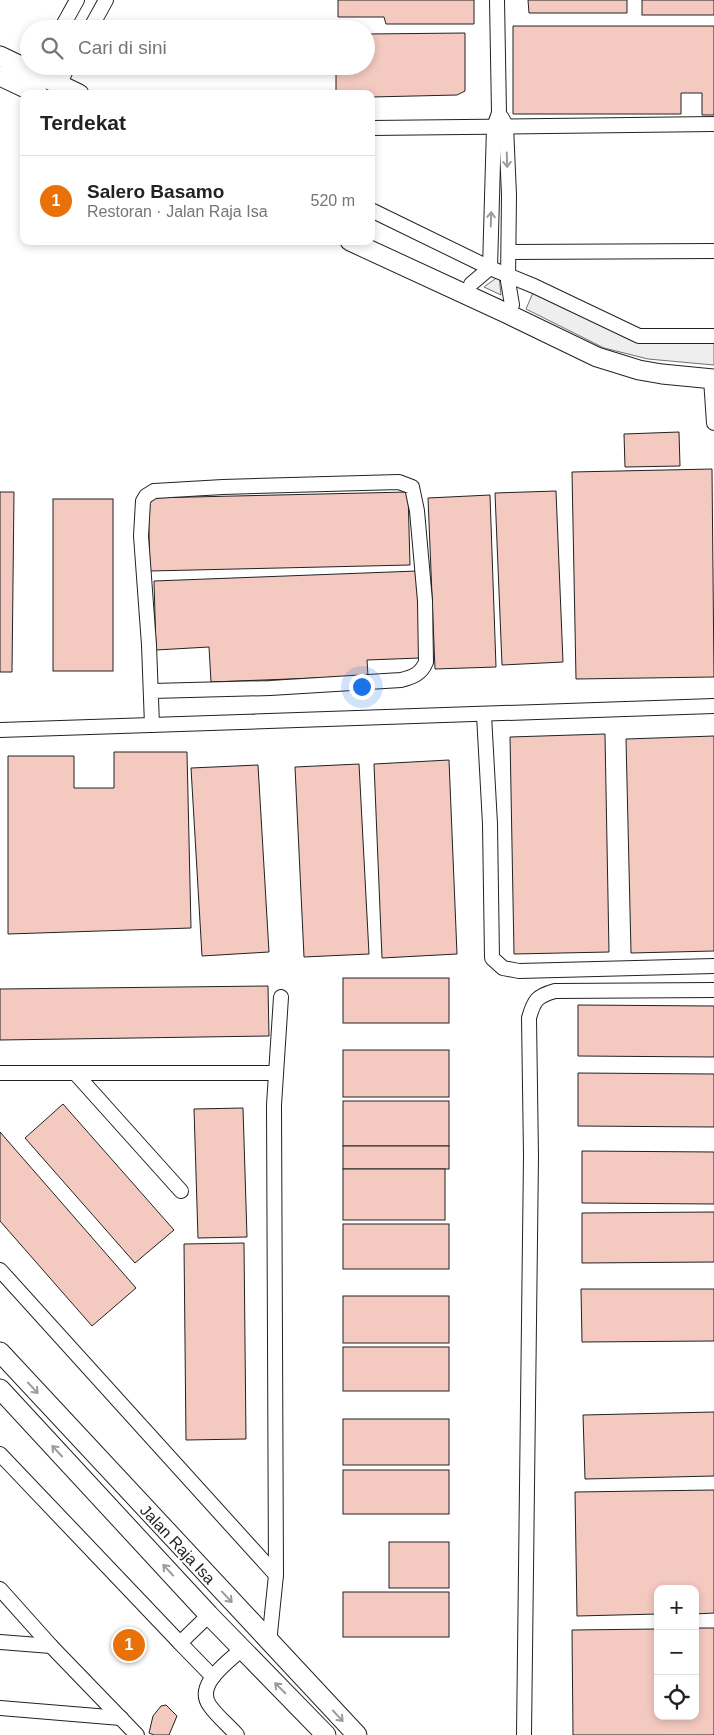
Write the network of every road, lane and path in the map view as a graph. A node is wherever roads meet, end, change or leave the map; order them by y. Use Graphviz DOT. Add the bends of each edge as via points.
graph roads {
  1 [pos="77,0"];
  2 [pos="106,0"];
  3 [pos="497,0"];
  4 [pos="66,20"];
  5 [pos="95,20"];
  6 [pos="0,56"];
  7 [pos="20,70"];
  8 [pos="64,75"];
  9 [pos="0,76"];
  10 [pos="36,81"];
  11 [pos="57,88"];
  12 [pos="714,124"];
  13 [pos="500,127"];
  14 [pos="375,128"];
  15 [pos="375,212"];
  16 [pos="375,239"];
  17 [pos="360,245"];
  18 [pos="714,251"];
  19 [pos="509,252"];
  20 [pos="490,268"];
  21 [pos="509,276"];
  22 [pos="465,288"];
  23 [pos="510,310"];
  24 [pos="714,336"];
  25 [pos="713,375"];
  26 [pos="714,423"];
  27 [pos="152,691"];
  28 [pos="714,706"];
  29 [pos="484,715"];
  30 [pos="152,725"];
  31 [pos="0,730"];
  32 [pos="714,966"];
  33 [pos="714,990"];
  34 [pos="281,997"];
  35 [pos="0,1073"];
  36 [pos="275,1073"];
  37 [pos="76,1074"];
  38 [pos="181,1191"];
  39 [pos="0,1270"];
  40 [pos="0,1352"];
  41 [pos="0,1389"];
  42 [pos="0,1454"];
  43 [pos="276,1575"];
  44 [pos="0,1589"];
  45 [pos="209,1615"];
  46 [pos="0,1642"];
  47 [pos="180,1643"];
  48 [pos="269,1643"];
  49 [pos="51,1646"];
  50 [pos="242,1649"];
  51 [pos="213,1677"];
  52 [pos="0,1708"];
  53 [pos="121,1718"];
  54 [pos="138,1735"];
  55 [pos="237,1735"];
  56 [pos="326,1735"];
  57 [pos="357,1735"];
  58 [pos="524,1735"];
  1 -- 4 [label="street"];
  2 -- 5 [label="street"];
  3 -- 13 [label="street"];
  6 -- 7 [label="main road"];
  8 -- 11 [label="street"];
  9 -- 10 [label="main road"];
  10 -- 11 [label="main road"];
  12 -- 13 [label="street"];
  13 -- 14 [label="street"];
  13 -- 19 [label="street, one-way"];
  20 -- 13 [label="street, one-way"];
  15 -- 20 [label="street"];
  16 -- 22 [label="main road"];
  17 -- 22 [label="main road"];
  18 -- 19 [label="street"];
  19 -- 21 [label="street"];
  20 -- 21 [label="street"];
  20 -- 22 [label="street"];
  21 -- 23 [label="street"];
  21 -- 24 [label="street" via="639,336"];
  22 -- 23 [label="main road"];
  23 -- 25 [label="main road" via="596,357 646,371"];
  25 -- 26 [label="street"];
  27 -- 27 [label="street" via="141,536 144,501 149,494 154,491 223,487 399,482 412,487 417,511 426,662 418,674 401,680"];
  27 -- 30 [label="street"];
  28 -- 29 [label="street"];
  29 -- 30 [label="street"];
  29 -- 32 [label="street" via="492,958 503,968 518,971"];
  30 -- 31 [label="street"];
  33 -- 58 [label="street" via="555,991 536,999 529,1018 531,1156"];
  34 -- 36 [label="street"];
  35 -- 37 [label="street"];
  36 -- 37 [label="street"];
  36 -- 43 [label="street"];
  37 -- 38 [label="street"];
  39 -- 43 [label="street"];
  40 -- 48 [label="main road, Jalan Raja Isa, one-way"];
  45 -- 41 [label="main road, Jalan Raja Isa, one-way"];
  42 -- 47 [label="street"];
  43 -- 48 [label="street"];
  44 -- 49 [label="street"];
  45 -- 47 [label="street"];
  45 -- 50 [label="main road, Jalan Raja Isa"];
  46 -- 49 [label="street"];
  47 -- 51 [label="street"];
  48 -- 57 [label="main road, Jalan Raja Isa, one-way"];
  49 -- 53 [label="street"];
  50 -- 51 [label="street"];
  56 -- 50 [label="main road, Jalan Raja Isa, one-way"];
  51 -- 55 [label="street" via="205,1688 206,1700"];
  52 -- 53 [label="street"];
  53 -- 54 [label="street"];
}
